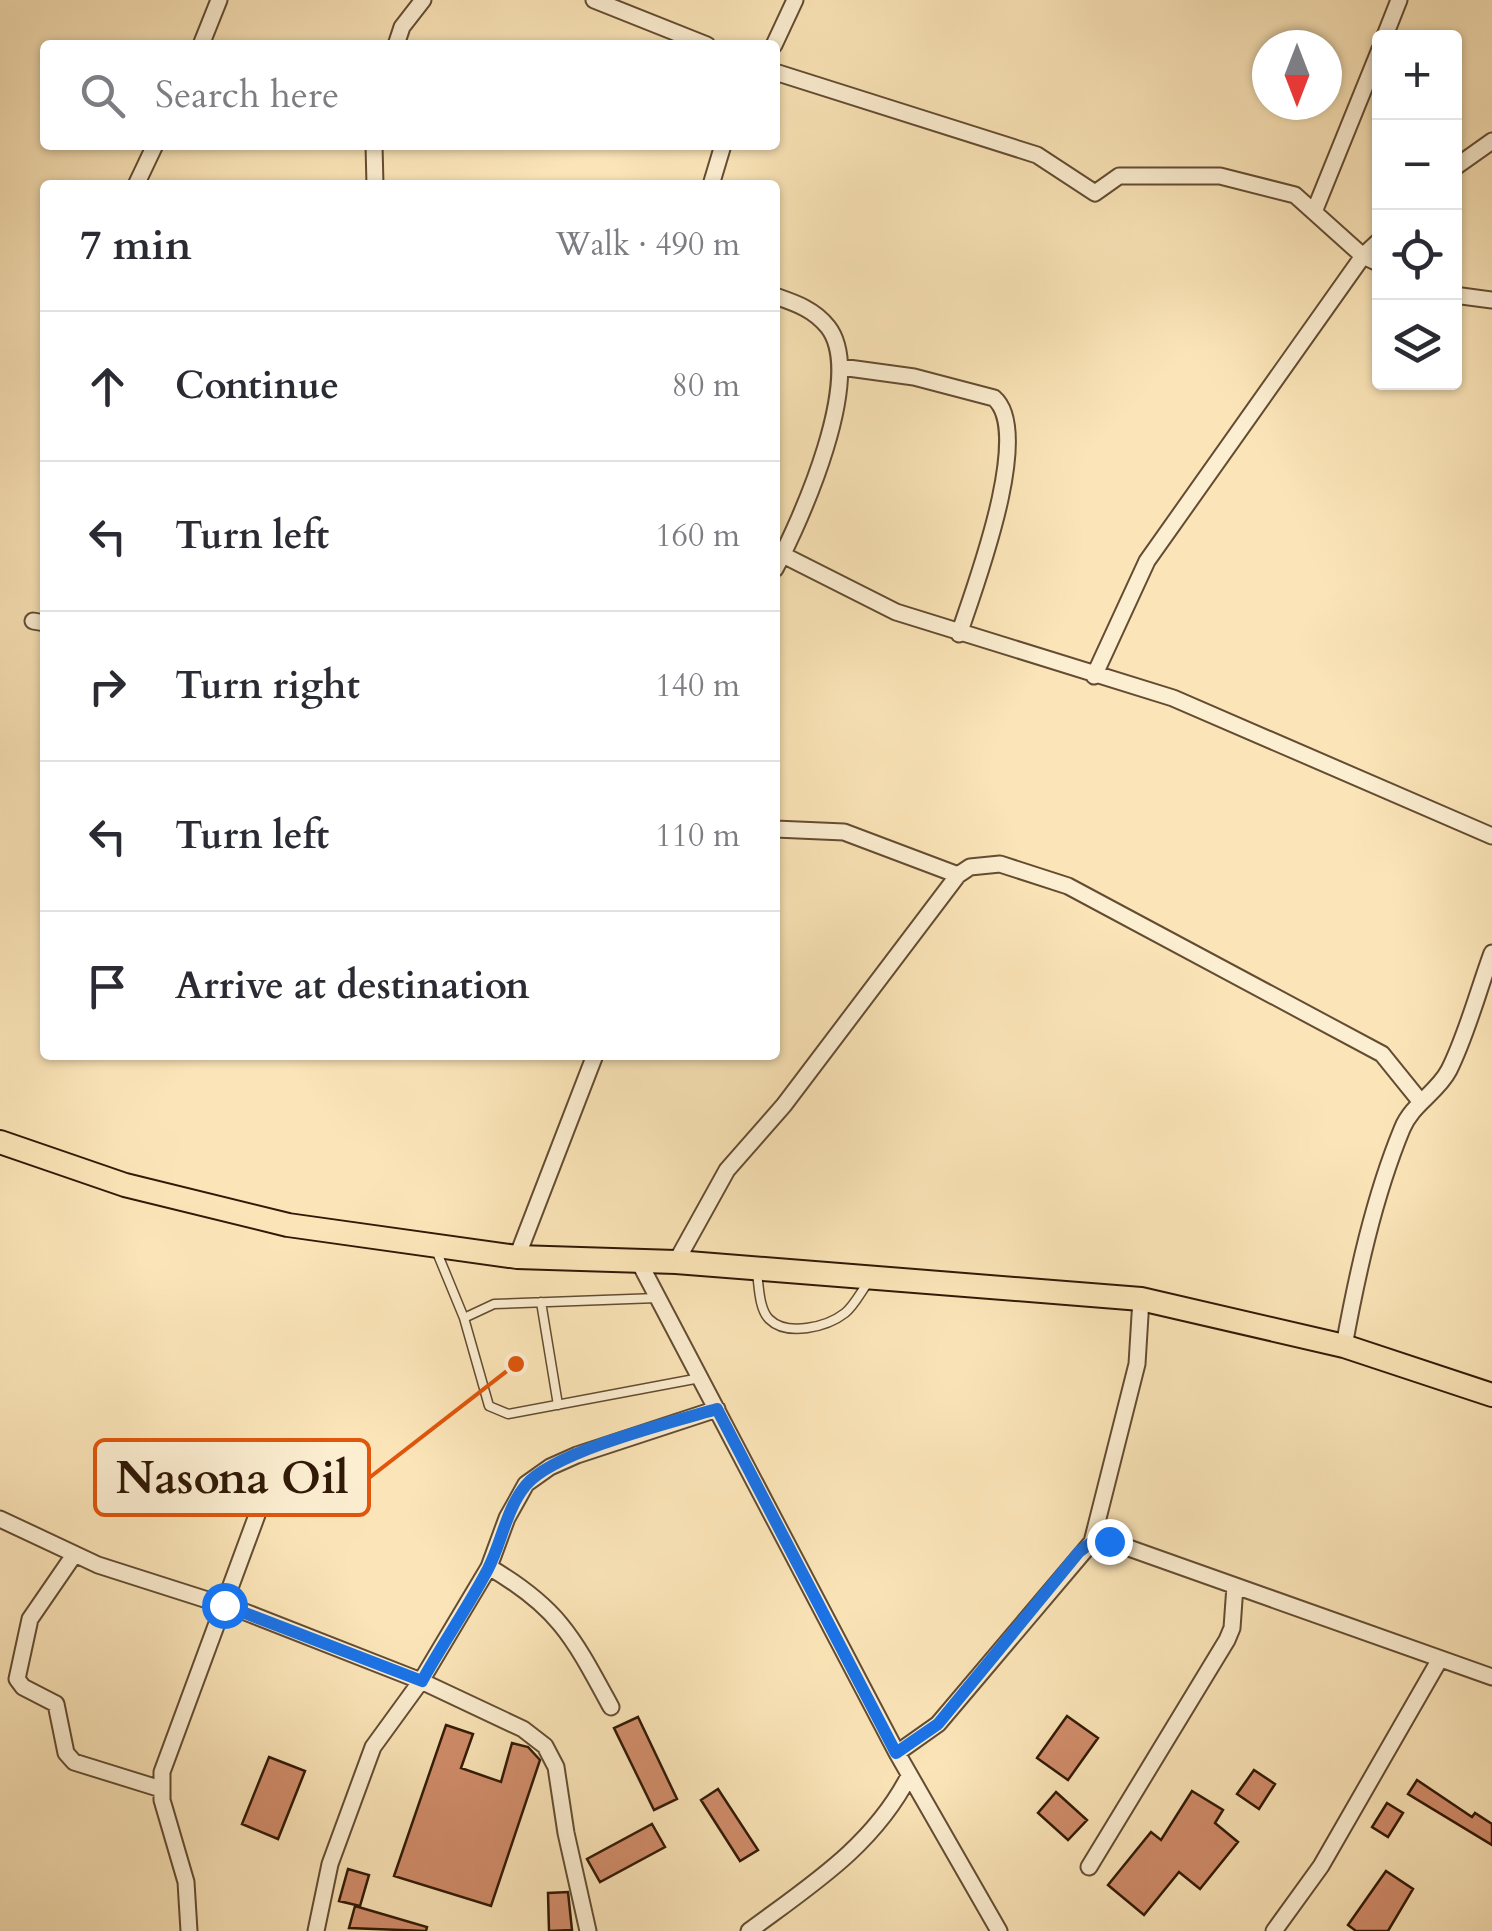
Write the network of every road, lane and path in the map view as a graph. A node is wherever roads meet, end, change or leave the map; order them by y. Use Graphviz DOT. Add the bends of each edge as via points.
graph roads {
  1 [pos="219,0"];
  2 [pos="423,0"];
  3 [pos="594,0"];
  4 [pos="795,0"];
  5 [pos="1400,0"];
  6 [pos="1387,30"];
  7 [pos="203,40"];
  8 [pos="398,40"];
  9 [pos="695,40"];
  10 [pos="776,40"];
  11 [pos="1372,70"];
  12 [pos="780,74"];
  13 [pos="1492,141"];
  14 [pos="153,150"];
  15 [pos="374,150"];
  16 [pos="722,150"];
  17 [pos="1462,162"];
  18 [pos="138,180"];
  19 [pos="375,180"];
  20 [pos="714,180"];
  21 [pos="1314,212"];
  22 [pos="1372,248"];
  23 [pos="1363,256"];
  24 [pos="1372,260"];
  25 [pos="1462,297"];
  26 [pos="780,298"];
  27 [pos="1492,300"];
  28 [pos="841,367"];
  29 [pos="780,560"];
  30 [pos="780,562"];
  31 [pos="959,634"];
  32 [pos="1094,676"];
  33 [pos="780,829"];
  34 [pos="1492,836"];
  35 [pos="958,875"];
  36 [pos="1492,953"];
  37 [pos="593,1060"];
  38 [pos="1420,1101"];
  39 [pos="0,1142"];
  40 [pos="434,1246"];
  41 [pos="517,1257"];
  42 [pos="638,1260"];
  43 [pos="676,1262"];
  44 [pos="756,1268"];
  45 [pos="871,1277"];
  46 [pos="657,1298"];
  47 [pos="1141,1299"];
  48 [pos="541,1302"];
  49 [pos="464,1318"];
  50 [pos="1344,1346"];
  51 [pos="700,1378"];
  52 [pos="1492,1395"];
  53 [pos="558,1404"];
  54 [pos="717,1409"];
  55 [pos="257,1514"];
  56 [pos="0,1518"];
  57 [pos="1092,1542"];
  58 [pos="74,1555"];
  59 [pos="489,1567"];
  60 [pos="1235,1586"];
  61 [pos="224,1605"];
  62 [pos="1440,1659"];
  63 [pos="1492,1677"];
  64 [pos="422,1681"];
  65 [pos="611,1706"];
  66 [pos="896,1753"];
  67 [pos="909,1776"];
  68 [pos="161,1789"];
  69 [pos="1088,1867"];
  70 [pos="189,1931"];
  71 [pos="316,1931"];
  72 [pos="588,1931"];
  73 [pos="749,1931"];
  74 [pos="999,1931"];
  75 [pos="1274,1931"];
  1 -- 7 [label="street"];
  2 -- 8 [label="street"];
  3 -- 9 [label="street"];
  4 -- 10 [label="street"];
  5 -- 6 [label="street"];
  11 -- 21 [label="street"];
  12 -- 21 [label="street" via="1038,156 1095,194 1119,176 1220,176 1296,195"];
  13 -- 17 [label="street"];
  14 -- 18 [label="street"];
  15 -- 19 [label="street"];
  16 -- 20 [label="street"];
  21 -- 23 [label="street"];
  22 -- 23 [label="street"];
  23 -- 24 [label="street"];
  23 -- 32 [label="street" via="1146,561"];
  25 -- 27 [label="street"];
  26 -- 28 [label="street" via="805,307 828,327"];
  28 -- 29 [label="street" via="831,432"];
  28 -- 31 [label="street" via="914,377 1003,405 1007,428 996,522"];
  30 -- 31 [label="street"];
  31 -- 32 [label="street"];
  32 -- 34 [label="street" via="1173,698"];
  33 -- 35 [label="street" via="844,832"];
  35 -- 38 [label="street" via="1000,864 1068,886 1382,1054"];
  35 -- 43 [label="street" via="727,1170"];
  36 -- 38 [label="street" via="1449,1070"];
  37 -- 41 [label="street"];
  38 -- 50 [label="street" via="1401,1131"];
  39 -- 40 [label="main road" via="125,1185 288,1225"];
  40 -- 41 [label="main road"];
  40 -- 49 [label="lane"];
  41 -- 42 [label="main road"];
  42 -- 43 [label="main road"];
  42 -- 46 [label="street"];
  43 -- 44 [label="main road"];
  44 -- 45 [label="main road"];
  44 -- 45 [label="lane" via="764,1311 787,1330 846,1313"];
  45 -- 47 [label="main road"];
  46 -- 48 [label="lane"];
  46 -- 51 [label="street"];
  47 -- 50 [label="main road"];
  47 -- 57 [label="street" via="1137,1364"];
  48 -- 49 [label="lane" via="494,1304"];
  48 -- 53 [label="lane"];
  49 -- 53 [label="lane" via="489,1406 508,1414"];
  50 -- 52 [label="main road"];
  51 -- 53 [label="lane"];
  51 -- 54 [label="street"];
  54 -- 59 [label="street" via="550,1467 526,1484"];
  54 -- 66 [label="street"];
  55 -- 61 [label="street"];
  56 -- 58 [label="street"];
  57 -- 60 [label="street" via="1109,1541"];
  57 -- 66 [label="street" via="938,1724"];
  58 -- 61 [label="street"];
  58 -- 68 [label="street" via="30,1619 18,1679 56,1704 74,1762"];
  59 -- 64 [label="street"];
  59 -- 65 [label="street" via="567,1626"];
  60 -- 62 [label="street"];
  60 -- 69 [label="street" via="1227,1640"];
  61 -- 64 [label="street"];
  61 -- 68 [label="street"];
  62 -- 63 [label="street"];
  62 -- 75 [label="street" via="1320,1866"];
  64 -- 71 [label="street" via="373,1748 352,1794"];
  64 -- 72 [label="street" via="545,1746 556,1767"];
  66 -- 67 [label="street"];
  67 -- 73 [label="street" via="890,1812 847,1858"];
  67 -- 74 [label="street"];
  68 -- 70 [label="street" via="186,1882"];
}
